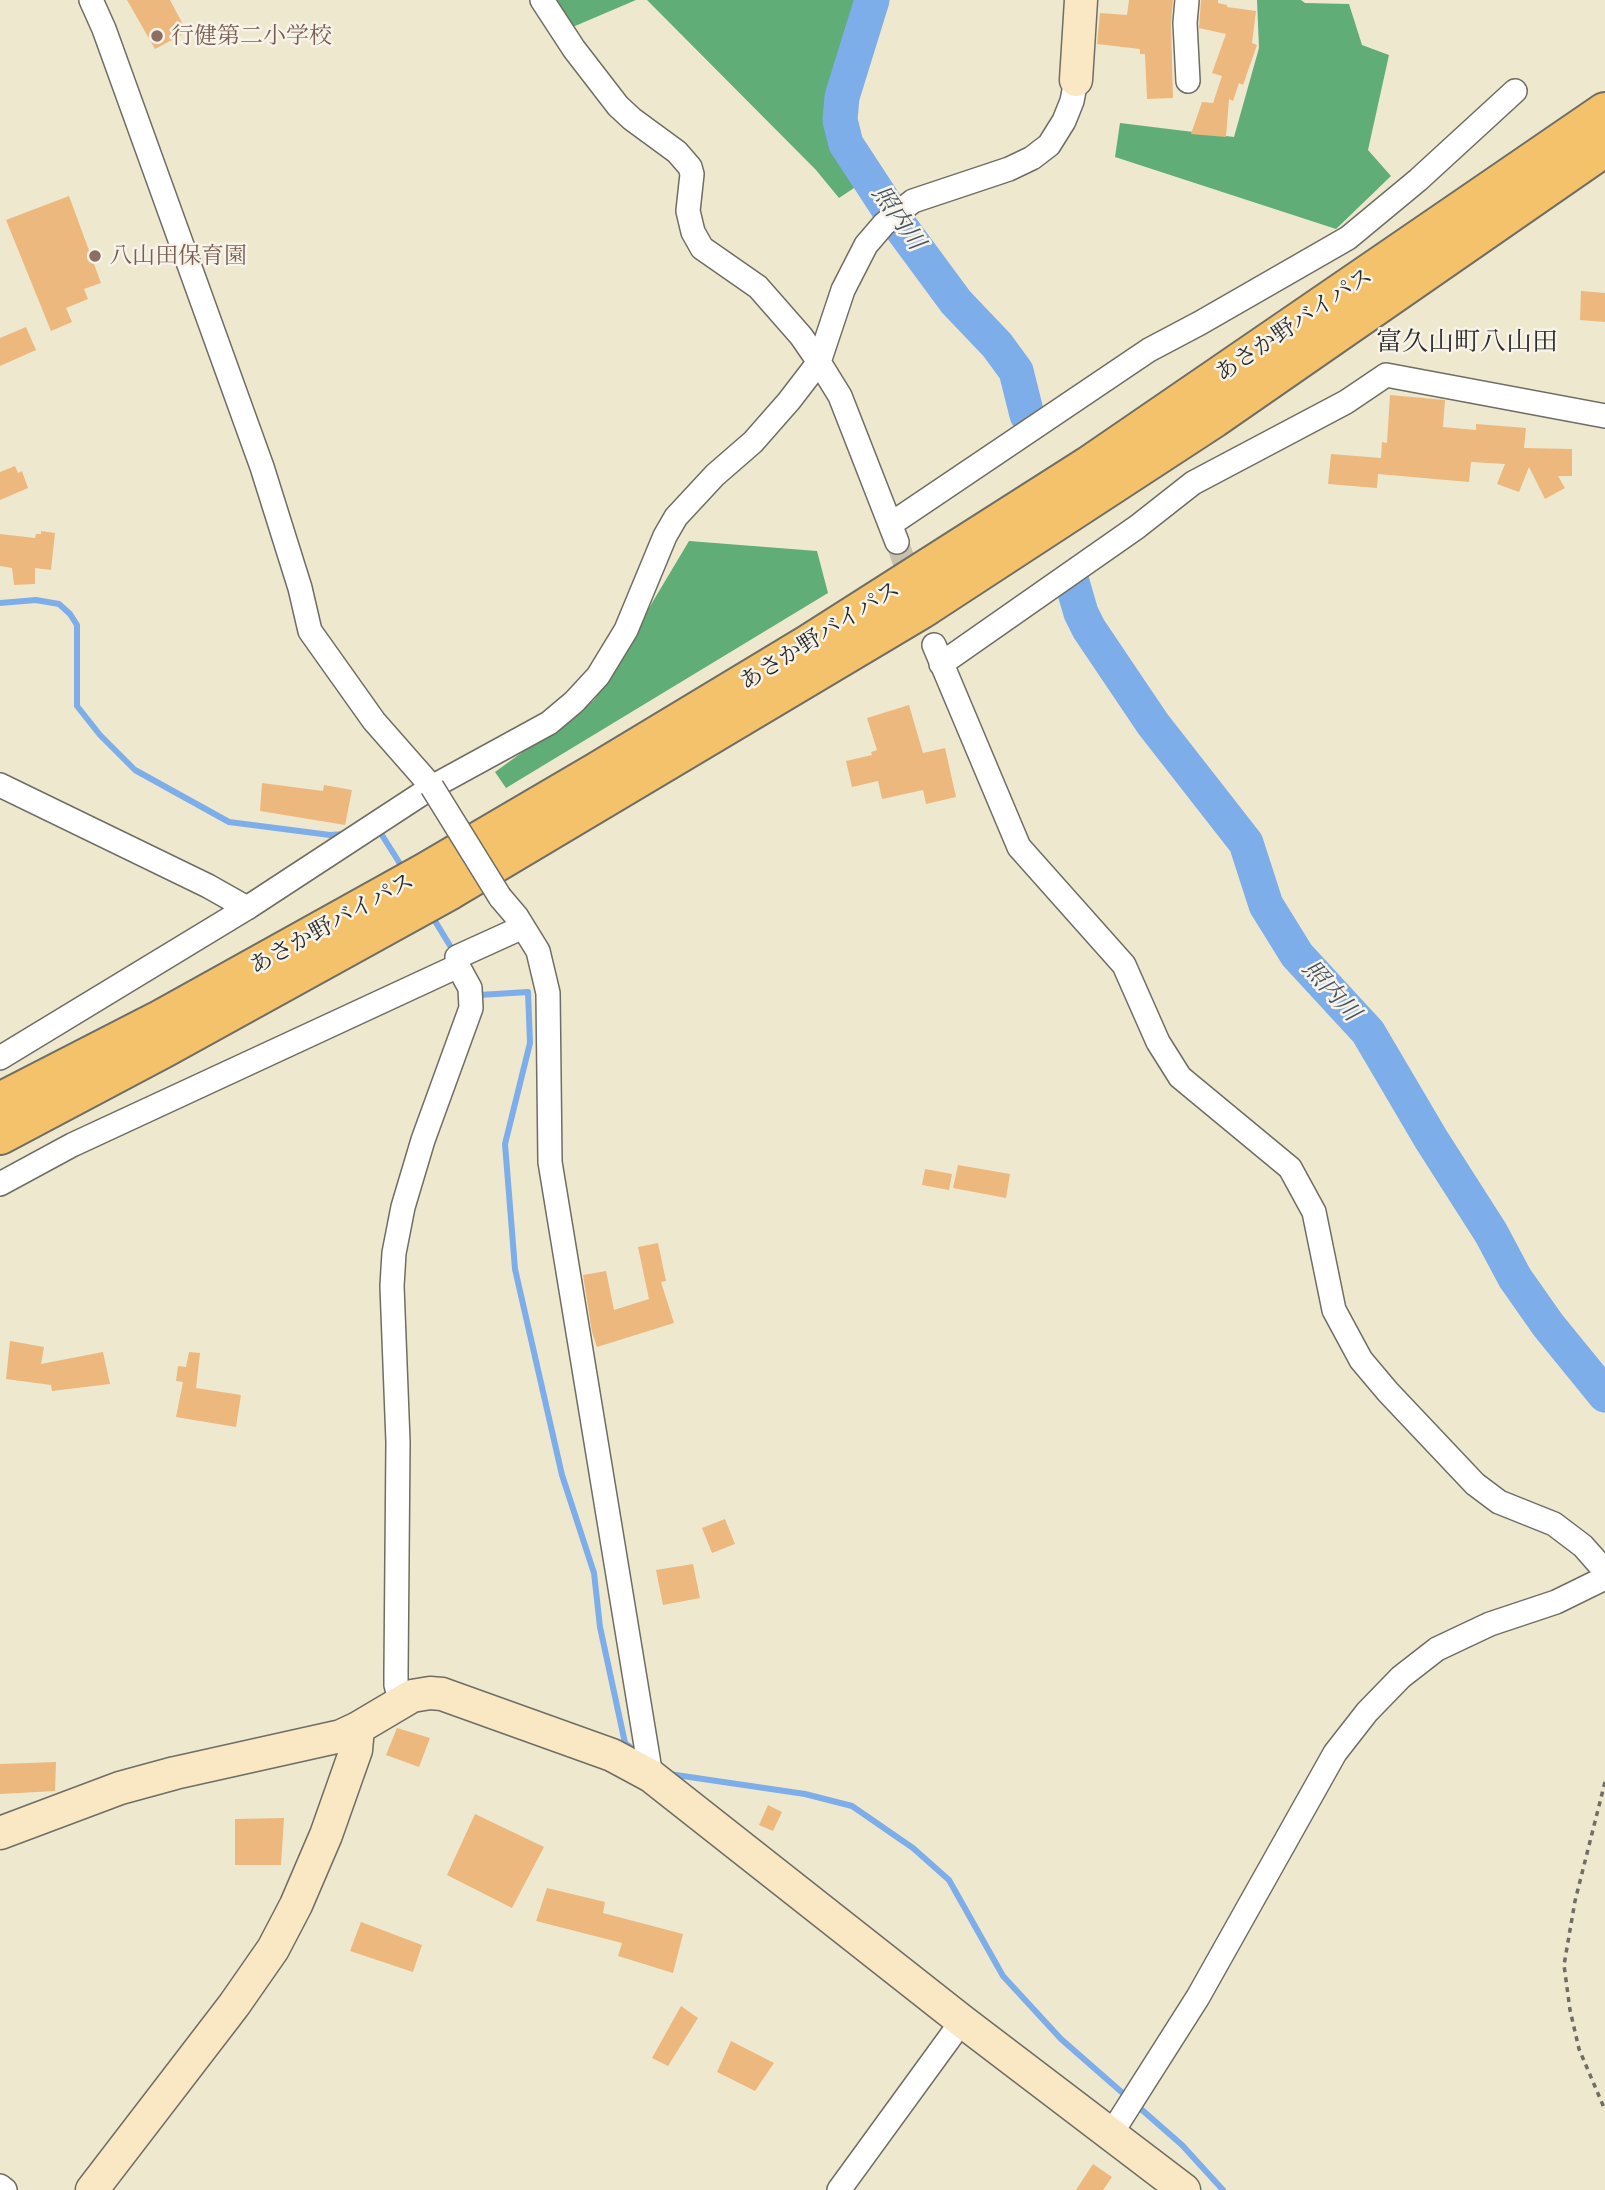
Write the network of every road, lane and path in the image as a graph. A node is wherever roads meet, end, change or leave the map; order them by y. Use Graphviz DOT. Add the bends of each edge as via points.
graph roads {
  1 [pos="91,0"];
  2 [pos="542,0"];
  3 [pos="1081,0"];
  4 [pos="1187,0"];
  5 [pos="1076,80"];
  6 [pos="1188,81"];
  7 [pos="1515,91"];
  8 [pos="1605,112"];
  9 [pos="1605,147"];
  10 [pos="819,362"];
  11 [pos="1605,416"];
  12 [pos="0,786"];
  13 [pos="432,787"];
  14 [pos="247,908"];
  15 [pos="523,928"];
  16 [pos="458,966"];
  17 [pos="0,1058"];
  18 [pos="0,1102"];
  19 [pos="0,1135"];
  20 [pos="0,1184"];
  21 [pos="1605,1571"];
  22 [pos="1605,1578"];
  23 [pos="401,1702"];
  24 [pos="358,1728"];
  25 [pos="651,1776"];
  26 [pos="1605,1782"];
  27 [pos="0,1833"];
  28 [pos="962,2021"];
  29 [pos="1605,2110"];
  30 [pos="1111,2134"];
  31 [pos="0,2186"];
  32 [pos="5,2190"];
  33 [pos="92,2190"];
  34 [pos="839,2190"];
  35 [pos="1184,2190"];
  1 -- 13 [label="street" via="262,467 310,631 373,721"];
  2 -- 10 [label="street" via="618,106 690,167 688,211 702,247 758,287"];
  3 -- 5 [label="street"];
  4 -- 6 [label="street"];
  5 -- 10 [label="street" via="1057,134 1032,158 913,201 884,224 866,245 843,290"];
  7 -- 10 [label="street" via="1348,238 1149,350 894,533 840,396"];
  8 -- 18 [label="highway, あさか野バイパス" via="1090,465 809,643 426,872 158,1021"];
  9 -- 19 [label="highway, あさか野バイパス" via="1214,418 920,610 450,890"];
  10 -- 13 [label="street" via="753,442 676,517 626,630 598,676 549,723"];
  11 -- 21 [label="street" via="1386,375 1346,402 1193,483 1137,527 938,654 1019,848 1124,965 1158,1042 1180,1077 1290,1168 1314,1212 1334,1310 1362,1360 1475,1484 1499,1502 1554,1524"];
  12 -- 14 [label="street"];
  13 -- 14 [label="street"];
  13 -- 15 [label="street, bridge"];
  14 -- 17 [label="street"];
  15 -- 16 [label="street" via="457,957"];
  15 -- 25 [label="street" via="538,951 548,993 550,1162"];
  16 -- 20 [label="street" via="72,1145"];
  16 -- 23 [label="street" via="470,988 471,1008 423,1140 394,1253 396,1685"];
  22 -- 30 [label="street" via="1437,1649 1367,1712 1335,1754 1198,1997"];
  23 -- 24 [label="street"];
  23 -- 25 [label="street" via="419,1694 442,1694 612,1755"];
  24 -- 27 [label="street" via="315,1743 120,1788"];
  24 -- 33 [label="street" via="356,1750 326,1835 273,1949"];
  25 -- 28 [label="street"];
  26 -- 29 [label="path" via="1564,1965 1579,2049"];
  28 -- 30 [label="street"];
  28 -- 34 [label="street"];
  30 -- 35 [label="street"];
  31 -- 32 [label="street"];
}
